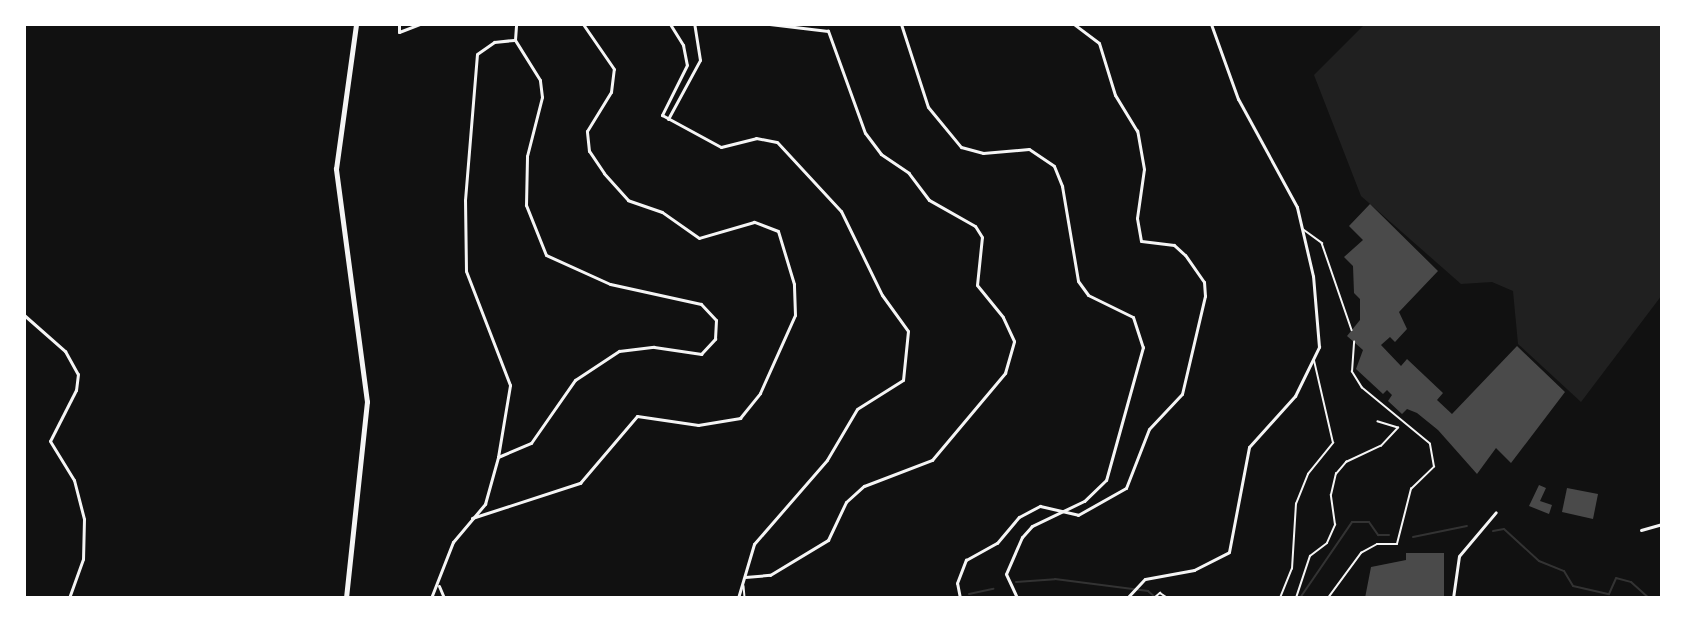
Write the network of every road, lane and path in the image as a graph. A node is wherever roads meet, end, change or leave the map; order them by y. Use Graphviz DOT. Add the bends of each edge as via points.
graph roads {
  1 [pos="356,24"];
  2 [pos="399,24"];
  3 [pos="420,24"];
  4 [pos="516,24"];
  5 [pos="583,24"];
  6 [pos="670,24"];
  7 [pos="694,24"];
  8 [pos="769,24"];
  9 [pos="901,24"];
  10 [pos="1074,24"];
  11 [pos="1211,24"];
  12 [pos="515,40"];
  13 [pos="668,119"];
  14 [pos="1303,229"];
  15 [pos="24,315"];
  16 [pos="1352,330"];
  17 [pos="1354,342"];
  18 [pos="1314,360"];
  19 [pos="1378,422"];
  20 [pos="498,457"];
  21 [pos="1496,512"];
  22 [pos="1063,514"];
  23 [pos="472,518"];
  24 [pos="1662,524"];
  25 [pos="1641,530"];
  26 [pos="744,577"];
  27 [pos="439,586"];
  28 [pos="744,586"];
  29 [pos="1128,597"];
  30 [pos="69,598"];
  31 [pos="346,598"];
  32 [pos="431,598"];
  33 [pos="444,598"];
  34 [pos="738,598"];
  35 [pos="745,598"];
  36 [pos="960,598"];
  37 [pos="1017,598"];
  38 [pos="1154,598"];
  39 [pos="1168,598"];
  40 [pos="1188,598"];
  41 [pos="1199,598"];
  42 [pos="1280,598"];
  43 [pos="1296,598"];
  44 [pos="1328,598"];
  45 [pos="1453,598"];
  1 -- 31 [label="main road" via="336,169 367,402"];
  2 -- 3 [label="street" via="399,32"];
  4 -- 12 [label="street"];
  5 -- 23 [label="street" via="614,69 611,92 587,131 589,151 604,173 628,200 662,212 699,238 754,222 777,231 794,284 795,315 760,393 740,418 698,425 637,416 580,483"];
  6 -- 13 [label="street" via="687,56 662,107"];
  7 -- 13 [label="street" via="696,73"];
  8 -- 26 [label="street" via="828,31 865,133 881,154 909,172 929,200 967,220 982,237 976,285 1003,317 1014,341 1005,373 932,460 864,486 846,502 828,540 770,575"];
  9 -- 22 [label="street" via="928,107 961,147 983,153 1029,149 1054,166 1062,186 1078,281 1088,295 1133,317 1143,347 1106,480"];
  10 -- 22 [label="street" via="1099,43 1115,94 1137,131 1144,169 1137,218 1142,241 1174,245 1204,282 1205,296 1182,394 1149,429 1135,476 1126,488 1078,515"];
  11 -- 14 [label="street" via="1238,99"];
  12 -- 20 [label="street" via="494,42 477,54 465,200 466,271 510,386"];
  12 -- 20 [label="street" via="540,80 543,97 527,156 526,205 546,255 610,284 701,304 710,309 717,329 712,346 701,354 637,347 591,365 550,410 531,443"];
  13 -- 26 [label="street" via="721,147 756,138 777,142 842,211 882,295 908,331 903,380 857,409 827,460 754,544"];
  14 -- 16 [label="lane" via="1322,243"];
  14 -- 18 [label="street" via="1320,337"];
  15 -- 30 [label="street" via="65,351 78,374 76,390 50,441 74,480 84,519 83,559"];
  17 -- 44 [label="lane" via="1352,372 1372,397 1430,444 1434,468 1411,489 1397,544 1377,544 1360,553"];
  18 -- 29 [label="street" via="1280,416 1249,447 1229,552 1194,570 1145,579"];
  18 -- 42 [label="lane" via="1332,443 1308,474 1296,504 1292,569"];
  19 -- 43 [label="path" via="1398,428 1380,446 1346,462 1336,474 1331,495 1335,525 1327,543 1310,556"];
  20 -- 23 [label="street" via="493,486"];
  21 -- 45 [label="street" via="1459,556"];
  22 -- 36 [label="street" via="1040,506 1019,517 997,543 966,560 957,583"];
  22 -- 37 [label="street" via="1032,526 1016,547 1006,574"];
  23 -- 27 [label="street" via="453,542"];
  24 -- 25 [label="street"];
  26 -- 28 [label="street"];
  27 -- 32 [label="street"];
  27 -- 33 [label="street"];
  28 -- 34 [label="street"];
  28 -- 35 [label="lane"];
  38 -- 39 [label="path"];
  40 -- 41 [label="path"];
}
